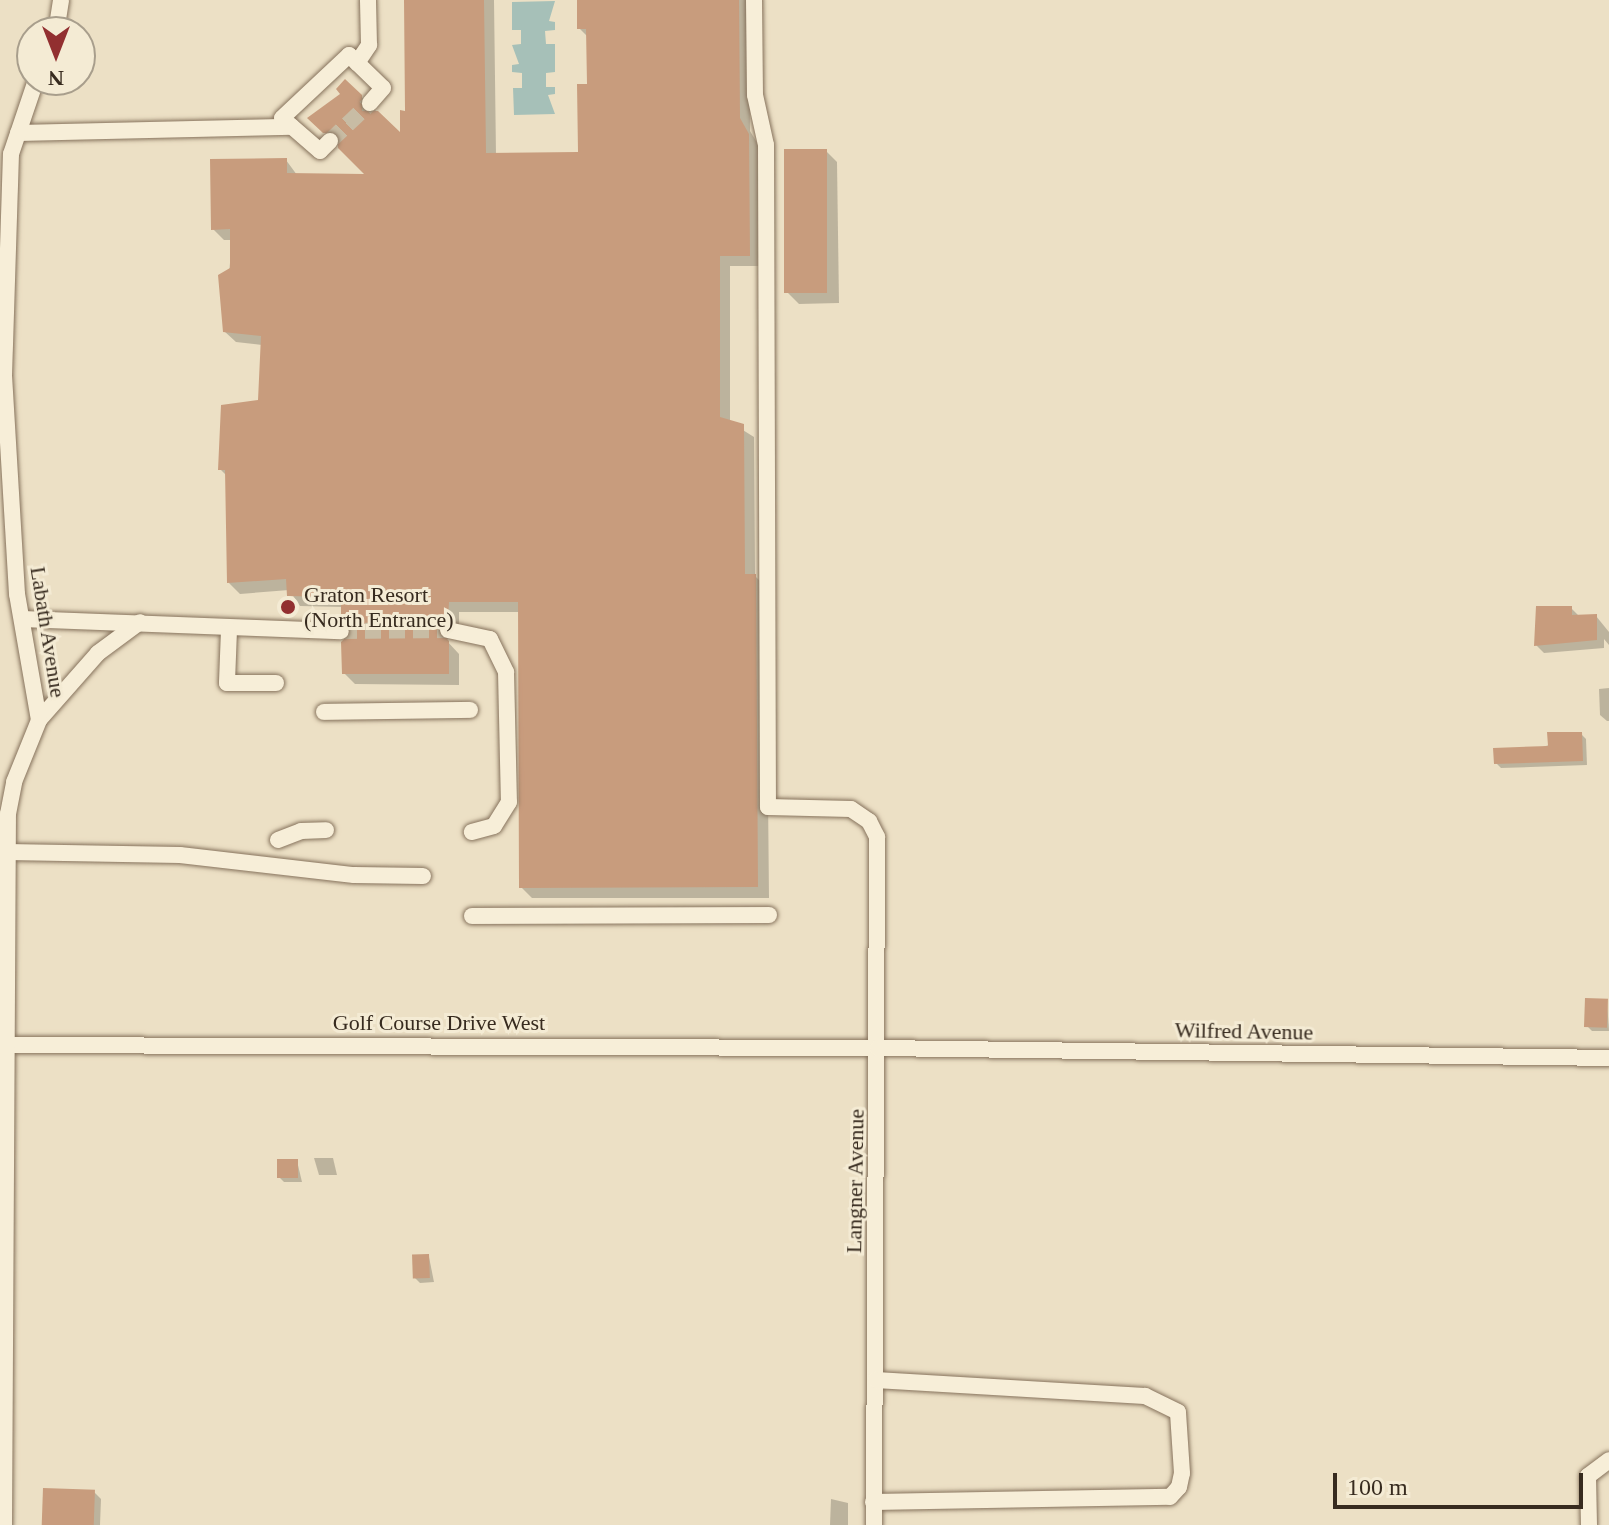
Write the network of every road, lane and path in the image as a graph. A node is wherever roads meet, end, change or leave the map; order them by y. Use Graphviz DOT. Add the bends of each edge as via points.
graph roads {
  1 [pos="368,0"];
  2 [pos="754,0"];
  3 [pos="357,63"];
  4 [pos="31,96"];
  5 [pos="370,103"];
  6 [pos="292,127"];
  7 [pos="18,133"];
  8 [pos="330,141"];
  9 [pos="2,376"];
  10 [pos="2,417"];
  11 [pos="22,619"];
  12 [pos="140,622"];
  13 [pos="229,630"];
  14 [pos="448,630"];
  15 [pos="341,631"];
  16 [pos="276,683"];
  17 [pos="470,710"];
  18 [pos="324,712"];
  19 [pos="39,720"];
  20 [pos="326,830"];
  21 [pos="472,832"];
  22 [pos="278,840"];
  23 [pos="7,852"];
  24 [pos="423,876"];
  25 [pos="769,915"];
  26 [pos="472,916"];
  27 [pos="4,1045"];
  28 [pos="878,1048"];
  29 [pos="1609,1058"];
  30 [pos="875,1380"];
  31 [pos="1609,1460"];
  32 [pos="873,1502"];
  33 [pos="4,1525"];
  34 [pos="874,1525"];
  35 [pos="1589,1525"];
  1 -- 3 [label="street" via="369,45"];
  2 -- 28 [label="street, Langner Avenue" via="755,95 766,145 768,807 851,809 869,821 877,837"];
  3 -- 5 [label="street" via="383,88"];
  3 -- 6 [label="street" via="349,55 282,118"];
  4 -- 7 [label="street, Labath Avenue"];
  6 -- 7 [label="street"];
  6 -- 8 [label="street" via="320,151"];
  7 -- 9 [label="street, Labath Avenue" via="11,154"];
  9 -- 10 [label="street, Labath Avenue"];
  10 -- 11 [label="street, Labath Avenue"];
  11 -- 12 [label="street"];
  11 -- 19 [label="street, Labath Avenue"];
  12 -- 13 [label="street"];
  12 -- 19 [label="street" via="98,653"];
  13 -- 15 [label="street"];
  13 -- 16 [label="street" via="227,683"];
  14 -- 21 [label="street" via="490,639 506,672 509,802 494,826"];
  17 -- 18 [label="street"];
  19 -- 23 [label="street, Labath Avenue" via="14,782"];
  20 -- 22 [label="street" via="301,831"];
  23 -- 24 [label="street" via="180,855 354,875"];
  23 -- 27 [label="street, Labath Avenue"];
  25 -- 26 [label="street"];
  27 -- 28 [label="street, Golf Course Drive West"];
  27 -- 33 [label="street, Labath Avenue"];
  28 -- 29 [label="street, Wilfred Avenue"];
  28 -- 30 [label="street, Langner Avenue"];
  30 -- 32 [label="street, Langner Avenue"];
  30 -- 32 [label="street" via="1145,1396 1178,1412 1182,1473 1170,1497"];
  31 -- 35 [label="street" via="1588,1476"];
  32 -- 34 [label="street, Langner Avenue"];
}
